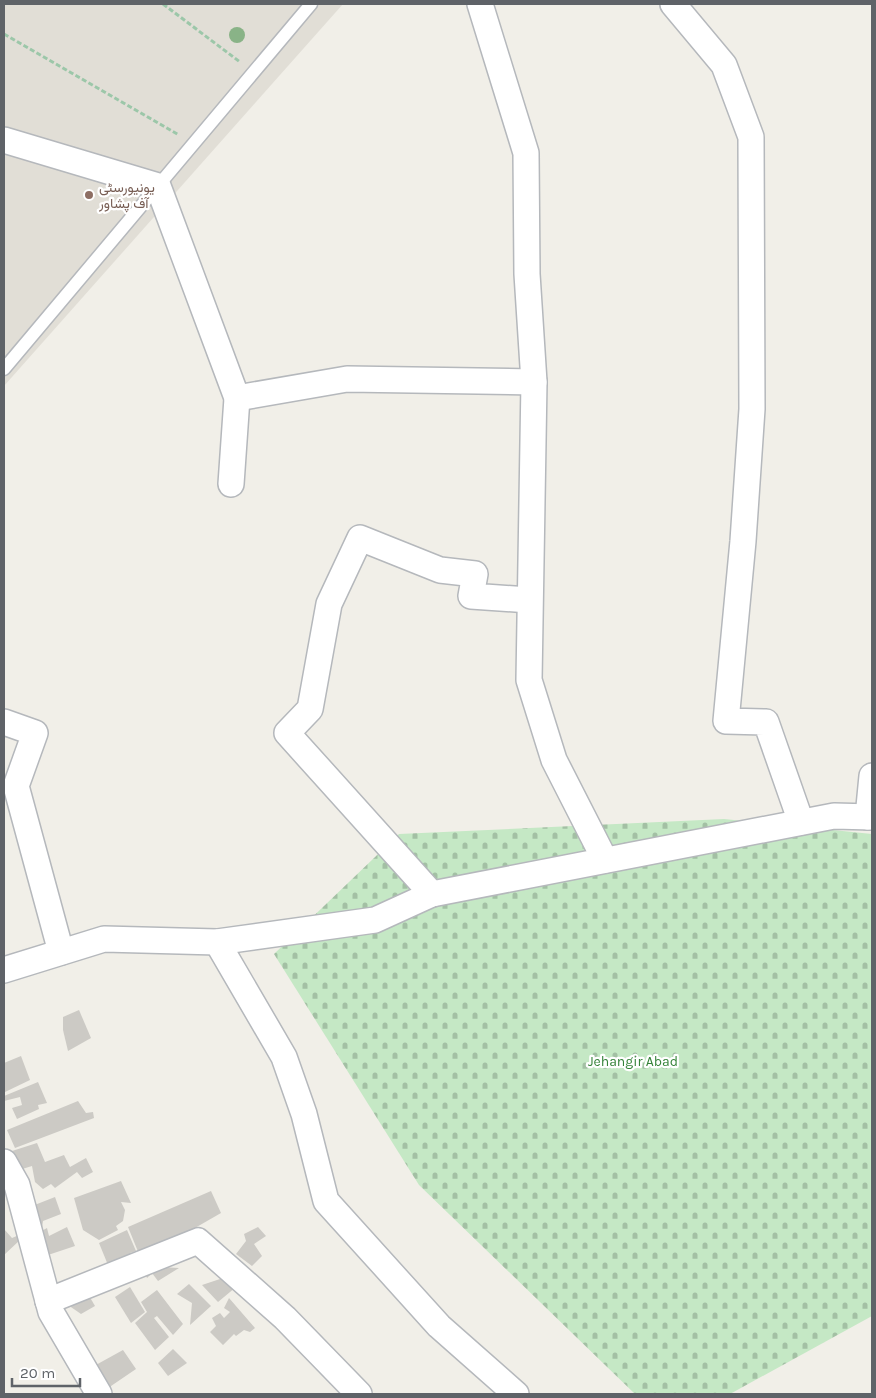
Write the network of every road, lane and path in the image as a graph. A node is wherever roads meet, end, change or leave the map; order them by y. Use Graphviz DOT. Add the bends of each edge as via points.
graph roads {
  1 [pos="163,4"];
  2 [pos="312,4"];
  3 [pos="480,4"];
  4 [pos="673,4"];
  5 [pos="4,34"];
  6 [pos="254,72"];
  7 [pos="4,140"];
  8 [pos="194,143"];
  9 [pos="158,186"];
  10 [pos="4,369"];
  11 [pos="534,382"];
  12 [pos="237,398"];
  13 [pos="231,484"];
  14 [pos="529,600"];
  15 [pos="4,722"];
  16 [pos="872,776"];
  17 [pos="870,817"];
  18 [pos="801,822"];
  19 [pos="605,860"];
  20 [pos="432,894"];
  21 [pos="217,942"];
  22 [pos="61,952"];
  23 [pos="4,970"];
  24 [pos="4,1162"];
  25 [pos="48,1301"];
  26 [pos="100,1394"];
  27 [pos="359,1394"];
  28 [pos="516,1394"];
  1 -- 6 [label="path"];
  2 -- 6 [label="lane"];
  3 -- 11 [label="street" via="526,153 527,274"];
  4 -- 18 [label="street" via="724,65 751,137 752,409 726,721 766,722"];
  5 -- 8 [label="path"];
  6 -- 8 [label="lane"];
  7 -- 9 [label="street"];
  8 -- 9 [label="lane"];
  9 -- 10 [label="lane"];
  9 -- 12 [label="street"];
  11 -- 12 [label="street" via="347,379"];
  11 -- 14 [label="street"];
  12 -- 13 [label="street"];
  14 -- 19 [label="street" via="529,680 554,760"];
  14 -- 20 [label="street" via="471,596 475,574 440,570 360,538 329,604 310,708 287,734"];
  15 -- 22 [label="street" via="35,733 16,786"];
  16 -- 17 [label="street"];
  17 -- 18 [label="street" via="834,816"];
  18 -- 19 [label="street"];
  19 -- 20 [label="street"];
  20 -- 21 [label="street" via="375,920"];
  21 -- 22 [label="street" via="104,939"];
  21 -- 28 [label="street" via="284,1057 304,1114 326,1201 439,1326"];
  22 -- 23 [label="street"];
  24 -- 25 [label="street" via="17,1185"];
  25 -- 26 [label="street" via="51,1312"];
  25 -- 27 [label="street" via="198,1242 285,1318"];
}
